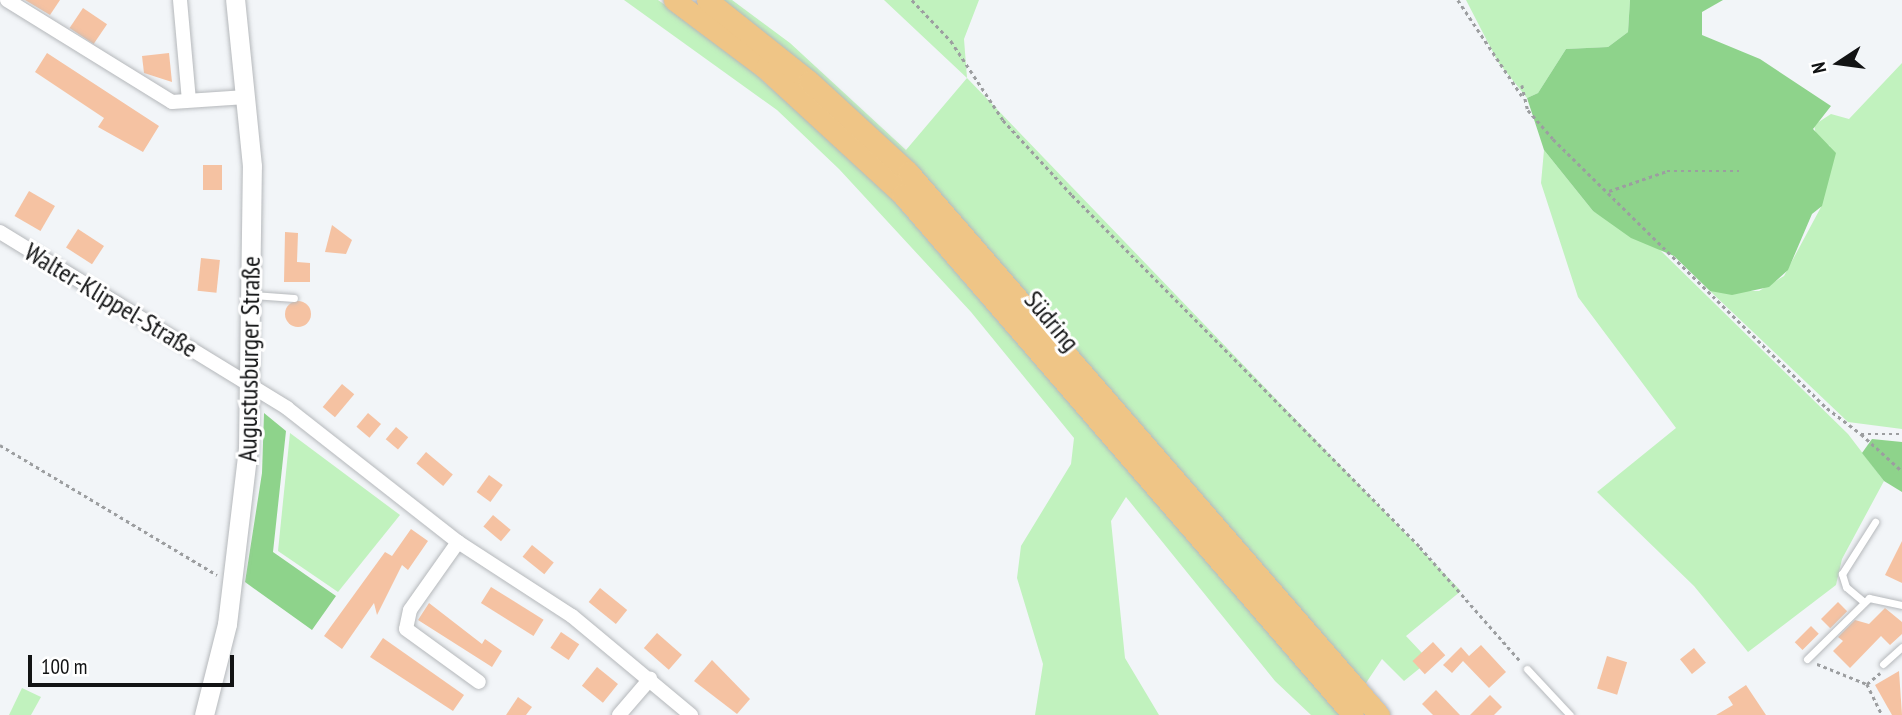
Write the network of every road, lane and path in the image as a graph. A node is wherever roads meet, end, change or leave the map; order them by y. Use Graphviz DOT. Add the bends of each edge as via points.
graph roads {
  1 [pos="7,0"];
  2 [pos="180,0"];
  3 [pos="235,0"];
  4 [pos="674,0"];
  5 [pos="707,0"];
  6 [pos="912,0"];
  7 [pos="1458,0"];
  8 [pos="1522,85"];
  9 [pos="1522,96"];
  10 [pos="246,97"];
  11 [pos="189,100"];
  12 [pos="1739,171"];
  13 [pos="1609,191"];
  14 [pos="0,232"];
  15 [pos="249,294"];
  16 [pos="294,298"];
  17 [pos="246,380"];
  18 [pos="1104,410"];
  19 [pos="1861,434"];
  20 [pos="1902,434"];
  21 [pos="0,445"];
  22 [pos="1902,471"];
  23 [pos="1875,523"];
  24 [pos="458,542"];
  25 [pos="233,585"];
  26 [pos="1864,602"];
  27 [pos="1902,605"];
  28 [pos="1902,647"];
  29 [pos="1807,659"];
  30 [pos="1883,664"];
  31 [pos="1527,668"];
  32 [pos="650,679"];
  33 [pos="479,682"];
  34 [pos="1867,684"];
  35 [pos="204,715"];
  36 [pos="619,715"];
  37 [pos="691,715"];
  38 [pos="1353,715"];
  39 [pos="1379,715"];
  40 [pos="1570,715"];
  41 [pos="1882,715"];
  1 -- 11 [label="street" via="172,102"];
  2 -- 11 [label="street"];
  3 -- 10 [label="main road, Augustusburger Straße"];
  4 -- 18 [label="main road, Südring" via="765,68 902,194"];
  5 -- 18 [label="main road, Südring" via="809,80 908,172"];
  6 -- 31 [label="path" via="951,41 1003,120 1072,195 1420,547"];
  7 -- 9 [label="path"];
  8 -- 9 [label="path"];
  9 -- 13 [label="path" via="1535,120"];
  10 -- 11 [label="street"];
  10 -- 15 [label="main road, Augustusburger Straße" via="252,166"];
  12 -- 13 [label="path" via="1667,171"];
  13 -- 19 [label="path" via="1744,330"];
  14 -- 17 [label="street, Walter-Klippel-Straße"];
  15 -- 16 [label="lane"];
  15 -- 17 [label="main road, Augustusburger Straße"];
  17 -- 24 [label="street, Walter-Klippel-Straße"];
  17 -- 25 [label="main road, Augustusburger Straße" via="248,447"];
  18 -- 38 [label="main road, Südring" via="1125,451"];
  18 -- 39 [label="main road, Südring" via="1134,429"];
  19 -- 20 [label="path"];
  19 -- 22 [label="path"];
  21 -- 25 [label="path"];
  23 -- 26 [label="lane" via="1842,574 1846,587"];
  24 -- 32 [label="street, Walter-Klippel-Straße" via="572,616"];
  24 -- 33 [label="street" via="410,610 405,629"];
  25 -- 35 [label="main road, Augustusburger Straße"];
  26 -- 27 [label="lane"];
  26 -- 29 [label="lane"];
  28 -- 30 [label="lane"];
  29 -- 34 [label="path"];
  30 -- 34 [label="path"];
  31 -- 40 [label="lane"];
  32 -- 36 [label="street"];
  32 -- 37 [label="street, Walter-Klippel-Straße"];
  34 -- 41 [label="path"];
}
